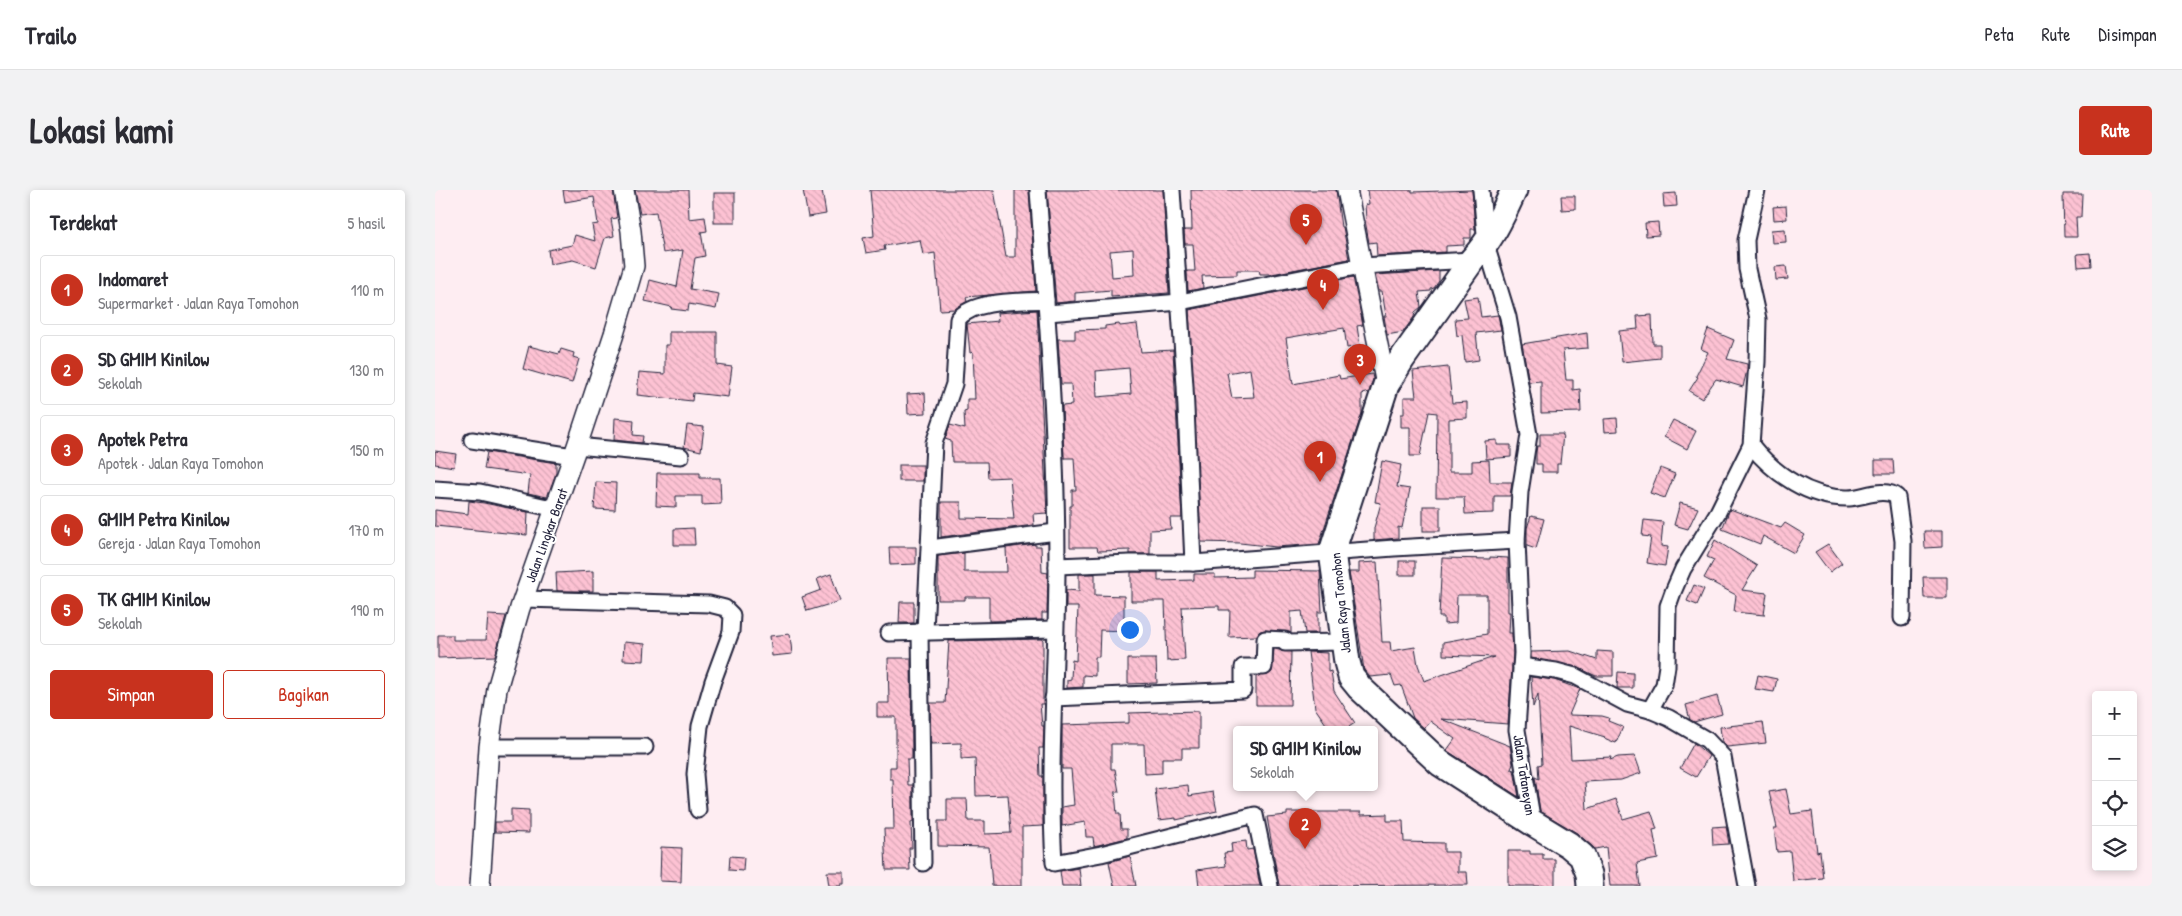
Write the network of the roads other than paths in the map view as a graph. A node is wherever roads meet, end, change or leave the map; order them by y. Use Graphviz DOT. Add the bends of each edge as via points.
graph roads {
  1 [pos="624,190"];
  2 [pos="1038,190"];
  3 [pos="1172,190"];
  4 [pos="1347,190"];
  5 [pos="1481,190"];
  6 [pos="1514,190"];
  7 [pos="1757,190"];
  8 [pos="1479,252"];
  9 [pos="1361,266"];
  10 [pos="1180,302"];
  11 [pos="1047,306"];
  12 [pos="1386,386"];
  13 [pos="472,440"];
  14 [pos="1751,445"];
  15 [pos="575,451"];
  16 [pos="681,456"];
  17 [pos="435,489"];
  18 [pos="556,509"];
  19 [pos="1056,532"];
  20 [pos="1517,541"];
  21 [pos="930,548"];
  22 [pos="1332,552"];
  23 [pos="1193,563"];
  24 [pos="1057,566"];
  25 [pos="523,598"];
  26 [pos="1902,618"];
  27 [pos="1055,629"];
  28 [pos="923,631"];
  29 [pos="889,633"];
  30 [pos="1343,642"];
  31 [pos="1521,666"];
  32 [pos="1053,698"];
  33 [pos="1650,710"];
  34 [pos="489,747"];
  35 [pos="645,747"];
  36 [pos="698,810"];
  37 [pos="1533,823"];
  38 [pos="923,863"];
  39 [pos="480,886"];
  40 [pos="1270,886"];
  41 [pos="1590,886"];
  42 [pos="1747,886"];
  1 -- 15 [label="street, Jalan Lingkar Barat" via="633,266"];
  2 -- 11 [label="street"];
  3 -- 10 [label="street"];
  4 -- 9 [label="street"];
  5 -- 8 [label="street, Jalan Tataneyan"];
  6 -- 8 [label="highway, Jalan Raya Tomohon" via="1499,224"];
  7 -- 14 [label="street" via="1746,240 1747,269 1758,319"];
  8 -- 9 [label="street"];
  8 -- 12 [label="highway, Jalan Raya Tomohon"];
  8 -- 20 [label="street, Jalan Tataneyan" via="1508,316 1529,435 1520,492"];
  9 -- 10 [label="street"];
  9 -- 12 [label="street"];
  10 -- 11 [label="street"];
  10 -- 23 [label="street"];
  11 -- 19 [label="street"];
  11 -- 21 [label="street" via="976,306 958,319 954,384 934,443"];
  12 -- 22 [label="highway, Jalan Raya Tomohon"];
  13 -- 15 [label="street"];
  14 -- 26 [label="street" via="1777,472 1801,487 1849,498 1888,492 1897,498 1903,541"];
  14 -- 33 [label="street" via="1673,592 1668,606 1666,675"];
  15 -- 16 [label="street"];
  15 -- 18 [label="street, Jalan Lingkar Barat"];
  17 -- 18 [label="street" via="480,492"];
  18 -- 25 [label="street, Jalan Lingkar Barat"];
  19 -- 21 [label="street"];
  19 -- 24 [label="street"];
  20 -- 22 [label="street"];
  20 -- 31 [label="street, Jalan Tataneyan"];
  21 -- 28 [label="street"];
  22 -- 23 [label="street"];
  22 -- 30 [label="highway, Jalan Raya Tomohon"];
  23 -- 24 [label="street"];
  24 -- 27 [label="street"];
  25 -- 34 [label="street, Jalan Lingkar Barat" via="497,689"];
  25 -- 36 [label="street" via="709,604 725,608 732,615 731,632 701,726 695,774"];
  27 -- 28 [label="street"];
  27 -- 32 [label="street"];
  28 -- 29 [label="street"];
  28 -- 38 [label="street"];
  30 -- 32 [label="street" via="1265,640 1264,666 1243,667 1243,690"];
  30 -- 37 [label="highway, Jalan Raya Tomohon" via="1351,677 1360,688 1440,763"];
  31 -- 33 [label="street" via="1575,676 1627,704"];
  31 -- 37 [label="street, Jalan Tataneyan" via="1517,730"];
  32 -- 40 [label="street" via="1054,862 1101,854 1255,815"];
  33 -- 42 [label="street" via="1707,740 1723,757"];
  34 -- 35 [label="street"];
  34 -- 39 [label="street, Jalan Lingkar Barat"];
  37 -- 41 [label="highway, Jalan Raya Tomohon" via="1569,844 1582,856"];
}
